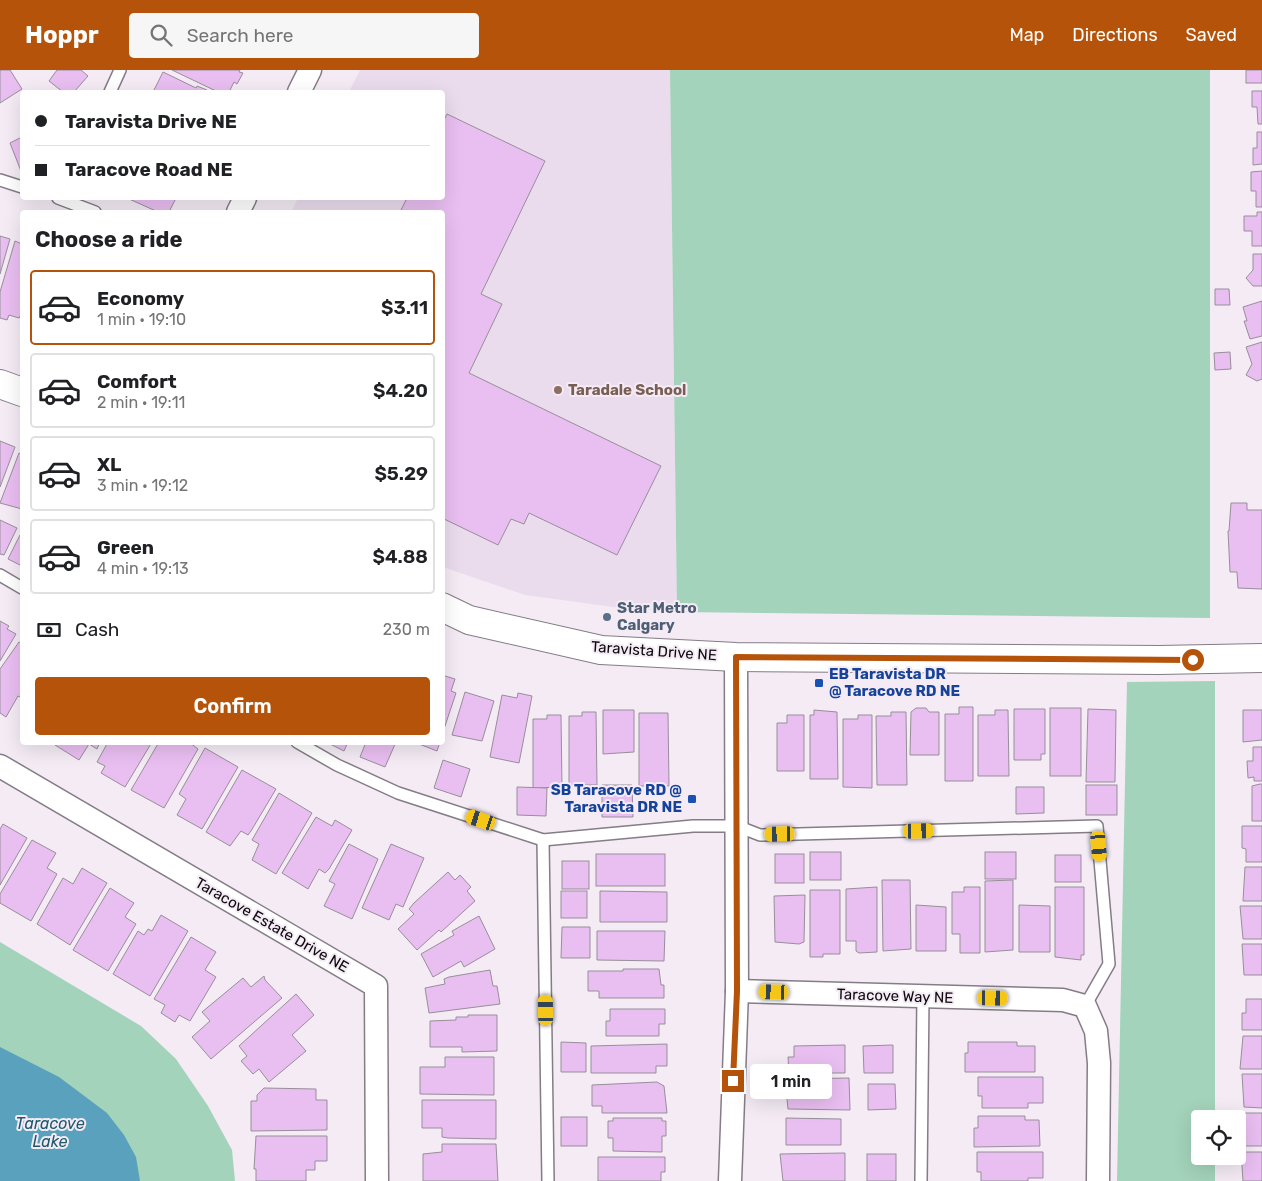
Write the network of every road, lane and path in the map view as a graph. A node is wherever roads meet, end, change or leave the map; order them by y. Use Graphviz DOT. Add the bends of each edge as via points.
graph roads {
  1 [pos="120,70"];
  2 [pos="310,70"];
  3 [pos="111,90"];
  4 [pos="299,90"];
  5 [pos="0,180"];
  6 [pos="20,186"];
  7 [pos="65,200"];
  8 [pos="90,210"];
  9 [pos="0,384"];
  10 [pos="20,391"];
  11 [pos="0,575"];
  12 [pos="20,587"];
  13 [pos="445,609"];
  14 [pos="736,657"];
  15 [pos="1262,658"];
  16 [pos="302,745"];
  17 [pos="0,766"];
  18 [pos="737,826"];
  19 [pos="543,840"];
  20 [pos="737,991"];
  21 [pos="922,996"];
  22 [pos="1085,1006"];
  23 [pos="377,1181"];
  24 [pos="548,1181"];
  25 [pos="730,1181"];
  26 [pos="921,1181"];
  27 [pos="1098,1181"];
  1 -- 3 [label="lane"];
  2 -- 4 [label="street"];
  5 -- 6 [label="lane"];
  7 -- 8 [label="lane"];
  9 -- 10 [label="street"];
  11 -- 12 [label="lane"];
  13 -- 14 [label="street, Taravista Drive NE" via="469,620 601,650"];
  14 -- 15 [label="street, Taravista Drive NE"];
  14 -- 18 [label="street"];
  16 -- 19 [label="lane" via="398,793"];
  17 -- 23 [label="street, Taracove Estate Drive NE" via="376,986"];
  18 -- 19 [label="lane" via="693,826"];
  18 -- 20 [label="street"];
  18 -- 22 [label="lane" via="760,835 1097,826 1108,964"];
  19 -- 24 [label="lane"];
  20 -- 21 [label="street, Taracove Way NE"];
  20 -- 25 [label="street"];
  21 -- 22 [label="street, Taracove Way NE" via="1063,1000"];
  21 -- 26 [label="lane"];
  22 -- 27 [label="street" via="1096,1031 1099,1063"];
}
